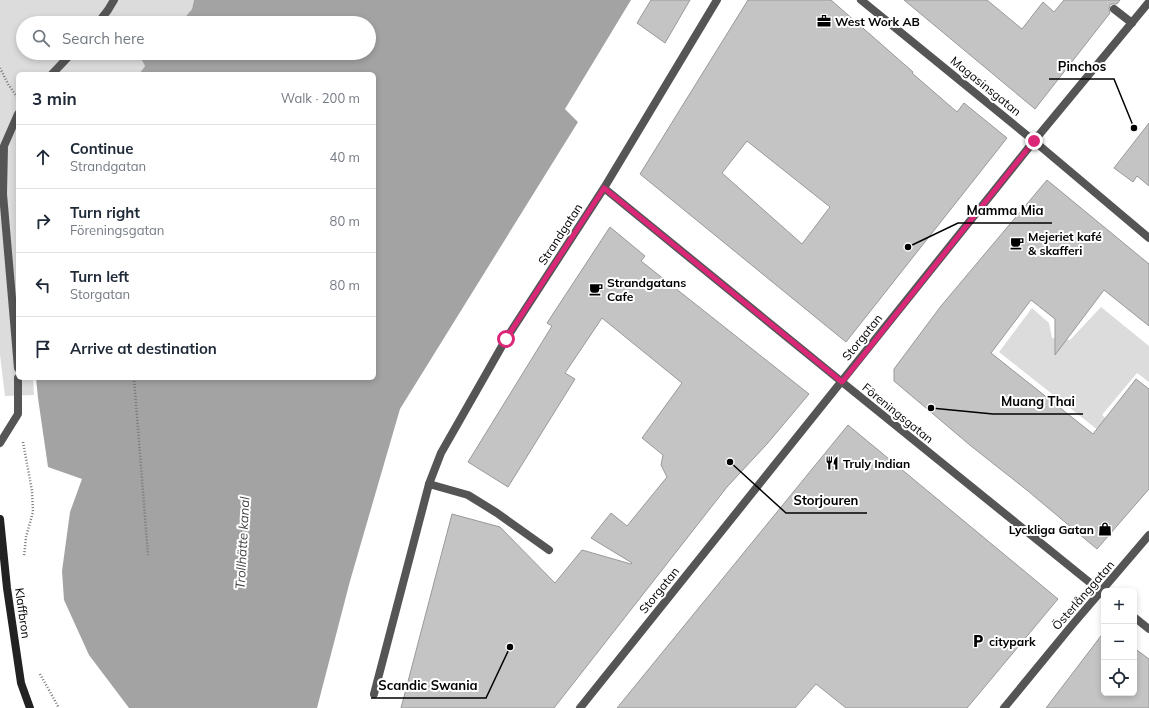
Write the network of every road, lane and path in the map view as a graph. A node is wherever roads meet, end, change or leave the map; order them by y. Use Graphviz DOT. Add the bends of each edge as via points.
graph roads {
  1 [pos="114,0"];
  2 [pos="717,0"];
  3 [pos="861,0"];
  4 [pos="1149,2"];
  5 [pos="1114,9"];
  6 [pos="103,16"];
  7 [pos="1132,23"];
  8 [pos="65,60"];
  9 [pos="0,68"];
  10 [pos="54,72"];
  11 [pos="16,97"];
  12 [pos="16,119"];
  13 [pos="1034,141"];
  14 [pos="604,188"];
  15 [pos="1149,238"];
  16 [pos="16,345"];
  17 [pos="18,380"];
  18 [pos="134,380"];
  19 [pos="842,382"];
  20 [pos="18,414"];
  21 [pos="0,443"];
  22 [pos="429,484"];
  23 [pos="0,519"];
  24 [pos="1149,535"];
  25 [pos="549,550"];
  26 [pos="148,555"];
  27 [pos="23,560"];
  28 [pos="1106,588"];
  29 [pos="1101,592"];
  30 [pos="1101,594"];
  31 [pos="1137,619"];
  32 [pos="1149,629"];
  33 [pos="374,694"];
  34 [pos="30,708"];
  35 [pos="580,708"];
  36 [pos="1004,708"];
  1 -- 6 [label="street"];
  2 -- 14 [label="street, Strandgatan"];
  3 -- 13 [label="street, Magasinsgatan"];
  4 -- 7 [label="street, Storgatan"];
  5 -- 7 [label="street"];
  7 -- 13 [label="street, Storgatan"];
  8 -- 10 [label="street"];
  9 -- 11 [label="path"];
  12 -- 16 [label="street" via="4,146 3,194"];
  13 -- 15 [label="street, Magasinsgatan"];
  13 -- 19 [label="street, Storgatan"];
  14 -- 19 [label="street, Föreningsgatan"];
  14 -- 22 [label="street, Strandgatan" via="506,339 441,453"];
  17 -- 20 [label="street"];
  18 -- 26 [label="path"];
  19 -- 29 [label="street, Föreningsgatan"];
  19 -- 35 [label="street, Storgatan"];
  20 -- 21 [label="street"];
  20 -- 27 [label="path" via="32,490 33,512"];
  22 -- 25 [label="street" via="468,495"];
  22 -- 33 [label="street, Strandgatan"];
  23 -- 34 [label="main road, Klaffbron" via="21,683"];
  24 -- 28 [label="street, Österlånggatan"];
  30 -- 36 [label="street, Österlånggatan"];
  31 -- 32 [label="street"];
}
